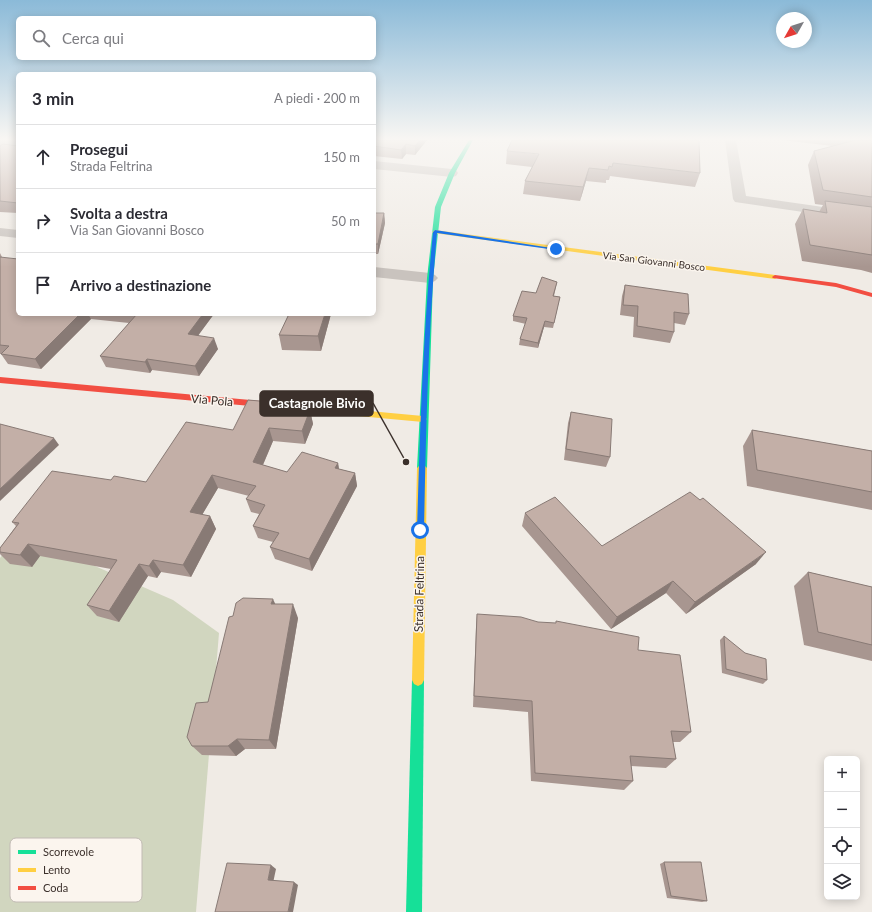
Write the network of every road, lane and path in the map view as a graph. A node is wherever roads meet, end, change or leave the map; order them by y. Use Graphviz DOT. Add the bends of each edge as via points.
graph roads {
  1 [pos="448,183"];
  2 [pos="737,183"];
  3 [pos="872,218"];
  4 [pos="0,232"];
  5 [pos="435,232"];
  6 [pos="16,234"];
  7 [pos="376,272"];
  8 [pos="430,278"];
  9 [pos="872,295"];
  10 [pos="0,380"];
  11 [pos="424,419"];
  12 [pos="414,912"];
  1 -- 5 [label="main road, Strada Feltrina" via="438,207"];
  2 -- 3 [label="street" via="740,199"];
  4 -- 6 [label="street"];
  5 -- 8 [label="main road, Strada Feltrina"];
  5 -- 9 [label="main road, Via San Giovanni Bosco" via="836,285"];
  7 -- 8 [label="street"];
  8 -- 11 [label="main road, Strada Feltrina"];
  10 -- 11 [label="main road, Via Pola"];
  11 -- 12 [label="main road, Strada Feltrina"];
}
